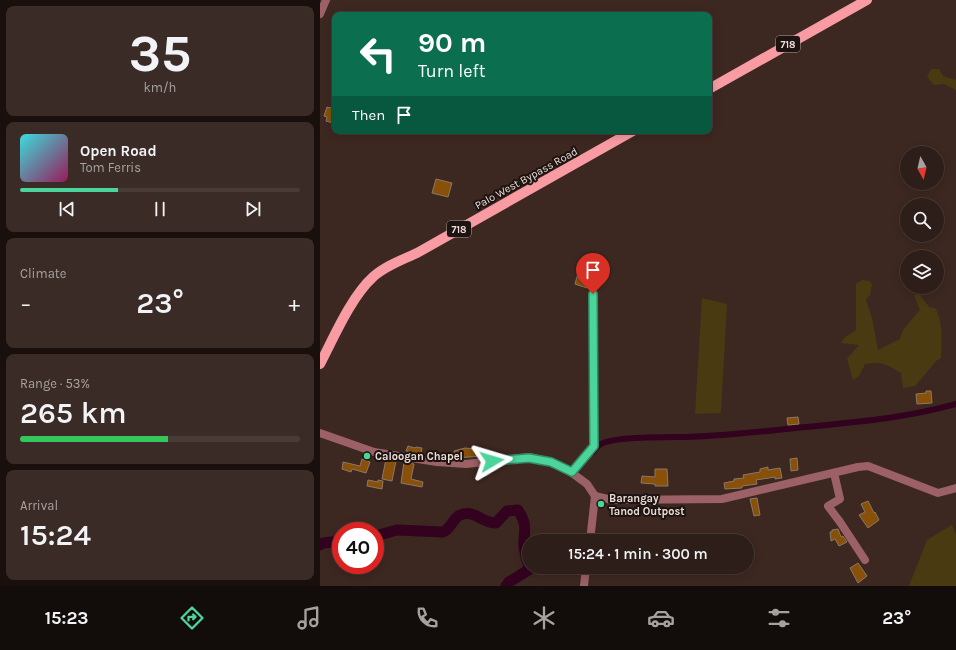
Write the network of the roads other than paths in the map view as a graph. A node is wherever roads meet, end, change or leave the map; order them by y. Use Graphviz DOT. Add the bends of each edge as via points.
graph roads {
  1 [pos="326,0"];
  2 [pos="867,0"];
  3 [pos="320,14"];
  4 [pos="712,86"];
  5 [pos="628,134"];
  6 [pos="593,294"];
  7 [pos="320,364"];
  8 [pos="320,433"];
  9 [pos="572,472"];
  10 [pos="834,473"];
  11 [pos="956,488"];
  12 [pos="595,496"];
  13 [pos="591,534"];
  14 [pos="865,560"];
  15 [pos="585,574"];
  16 [pos="584,586"];
  1 -- 3 [label="street"];
  2 -- 4 [label="main road, 718"];
  5 -- 7 [label="main road, Palo West Bypass Road / 718" via="417,253 382,270 360,293"];
  6 -- 9 [label="street" via="594,446"];
  8 -- 9 [label="street" via="374,452 406,458 466,464 529,458 551,462"];
  9 -- 12 [label="street" via="587,484"];
  10 -- 11 [label="street" via="868,466 938,493"];
  10 -- 12 [label="street" via="722,499 612,500"];
  10 -- 14 [label="street" via="840,499 828,506"];
  12 -- 13 [label="street"];
  15 -- 16 [label="street"];
}
